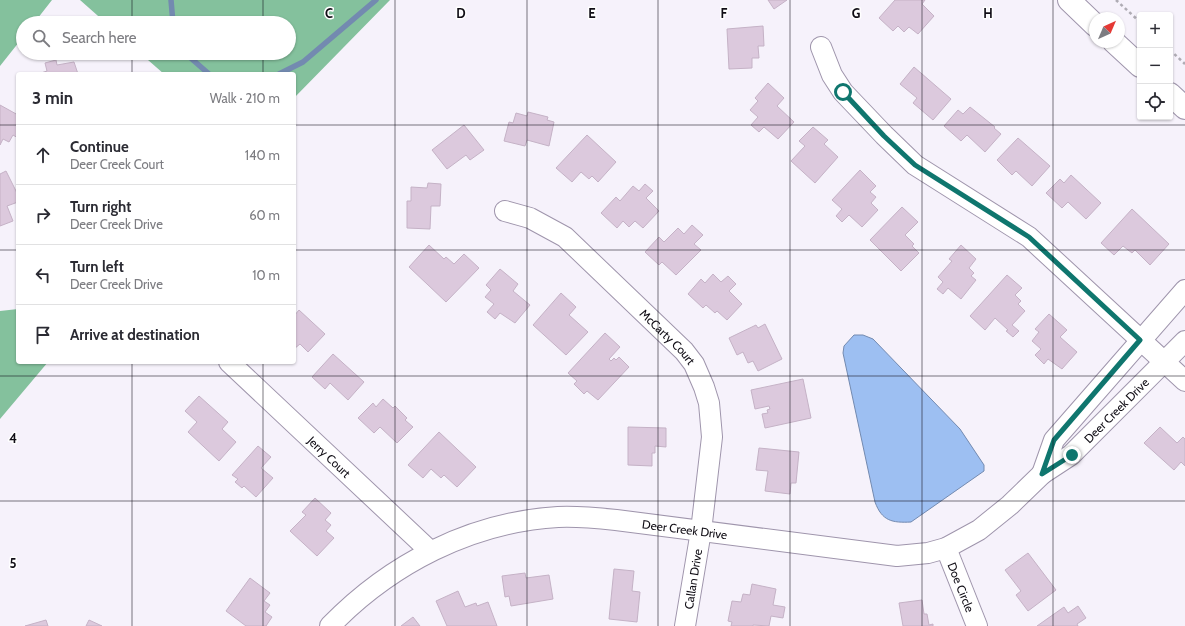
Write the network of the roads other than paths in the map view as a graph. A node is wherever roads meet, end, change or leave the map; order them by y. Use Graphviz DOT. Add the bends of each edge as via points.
graph roads {
  1 [pos="1068,0"];
  2 [pos="1089,19"];
  3 [pos="821,47"];
  4 [pos="1120,48"];
  5 [pos="1137,63"];
  6 [pos="1173,97"];
  7 [pos="1185,108"];
  8 [pos="504,211"];
  9 [pos="1185,290"];
  10 [pos="1140,340"];
  11 [pos="1185,340"];
  12 [pos="1164,362"];
  13 [pos="232,364"];
  14 [pos="1185,381"];
  15 [pos="1042,474"];
  16 [pos="701,531"];
  17 [pos="946,548"];
  18 [pos="430,551"];
  19 [pos="330,626"];
  20 [pos="686,626"];
  21 [pos="977,626"];
  1 -- 2 [label="main road"];
  3 -- 10 [label="street" via="832,75 843,92 915,165 1029,237"];
  4 -- 5 [label="main road"];
  6 -- 7 [label="main road"];
  8 -- 16 [label="street, McCarty Court" via="530,218 552,228 571,241 684,351 694,364 708,398 711,421 711,444"];
  9 -- 10 [label="street, Deer Creek Drive"];
  10 -- 12 [label="street"];
  10 -- 15 [label="street, Deer Creek Drive" via="1054,440"];
  11 -- 12 [label="street, Deer Creek Drive"];
  12 -- 14 [label="street"];
  12 -- 15 [label="street, Deer Creek Drive" via="1072,455"];
  13 -- 18 [label="street, Jerry Court"];
  15 -- 17 [label="street, Deer Creek Drive" via="979,530"];
  16 -- 17 [label="street, Deer Creek Drive" via="897,556 928,553"];
  16 -- 18 [label="street, Deer Creek Drive" via="616,520 555,517 479,532"];
  16 -- 20 [label="street, Callan Drive"];
  17 -- 21 [label="street, Doe Circle"];
  18 -- 19 [label="street, Deer Creek Drive" via="400,568 376,586"];
}
